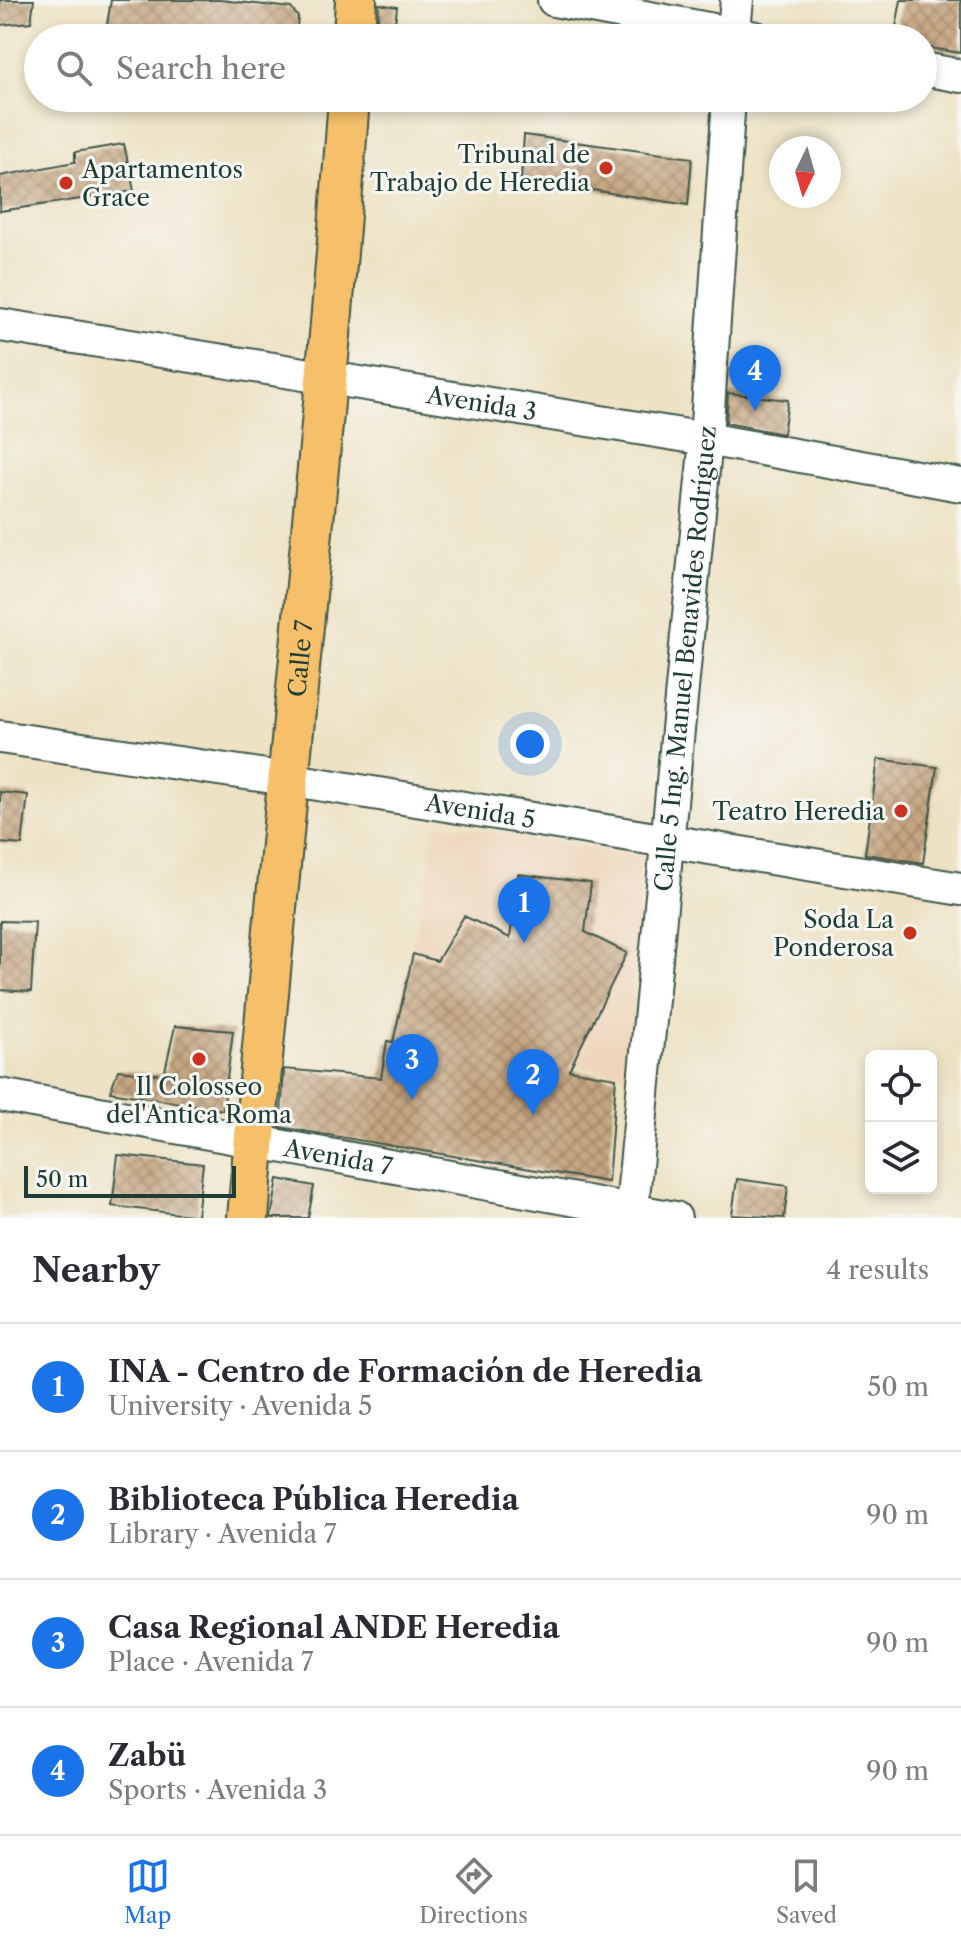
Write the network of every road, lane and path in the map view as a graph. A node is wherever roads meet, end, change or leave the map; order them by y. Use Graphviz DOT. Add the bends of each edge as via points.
graph roads {
  1 [pos="356,0"];
  2 [pos="554,0"];
  3 [pos="737,0"];
  4 [pos="355,24"];
  5 [pos="675,24"];
  6 [pos="740,24"];
  7 [pos="937,72"];
  8 [pos="961,76"];
  9 [pos="348,112"];
  10 [pos="728,112"];
  11 [pos="0,325"];
  12 [pos="329,379"];
  13 [pos="706,439"];
  14 [pos="961,485"];
  15 [pos="0,737"];
  16 [pos="287,779"];
  17 [pos="665,839"];
  18 [pos="961,889"];
  19 [pos="0,1095"];
  20 [pos="255,1141"];
  21 [pos="631,1214"];
  22 [pos="248,1218"];
  23 [pos="675,1218"];
  1 -- 4 [label="main road"];
  2 -- 5 [label="street"];
  3 -- 6 [label="street"];
  7 -- 8 [label="street"];
  9 -- 12 [label="main road, Calle 7"];
  10 -- 13 [label="street, Calle 5 Ing. Manuel Benavides Rodríguez"];
  11 -- 12 [label="street, Avenida 3"];
  12 -- 13 [label="street, Avenida 3"];
  12 -- 16 [label="main road, Calle 7"];
  13 -- 14 [label="street, Avenida 3"];
  13 -- 17 [label="street, Calle 5 Ing. Manuel Benavides Rodríguez"];
  15 -- 16 [label="street, Avenida 5"];
  16 -- 17 [label="street, Avenida 5"];
  16 -- 20 [label="main road, Calle 7"];
  17 -- 18 [label="street, Avenida 5"];
  17 -- 21 [label="street, Calle 5 Ing. Manuel Benavides Rodríguez"];
  19 -- 20 [label="street, Avenida 7"];
  20 -- 21 [label="street, Avenida 7"];
  20 -- 22 [label="main road, Calle 7"];
  21 -- 23 [label="street, Avenida 7"];
}
